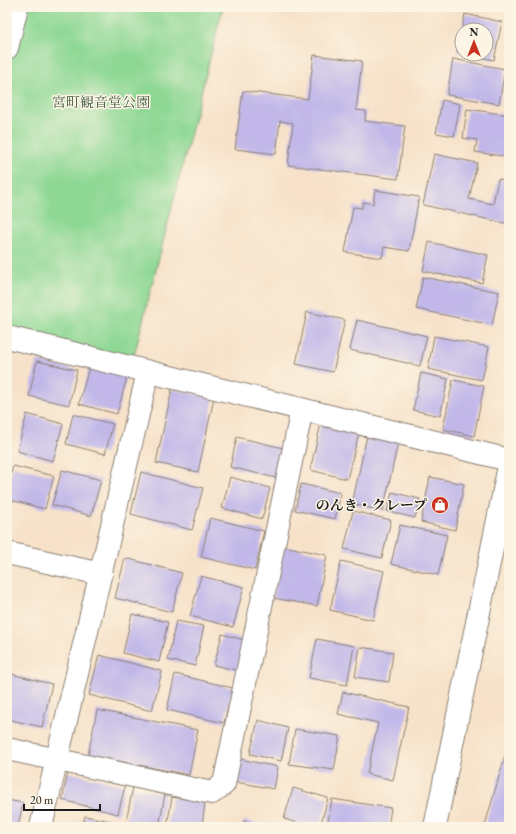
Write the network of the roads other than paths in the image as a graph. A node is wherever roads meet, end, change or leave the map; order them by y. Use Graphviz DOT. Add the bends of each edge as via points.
graph roads {
  1 [pos="17,7"];
  2 [pos="7,48"];
  3 [pos="7,337"];
  4 [pos="148,372"];
  5 [pos="302,409"];
  6 [pos="509,460"];
  7 [pos="509,466"];
  8 [pos="7,553"];
  9 [pos="101,574"];
  10 [pos="7,749"];
  11 [pos="56,761"];
  12 [pos="41,827"];
  13 [pos="435,827"];
  1 -- 2 [label="street"];
  3 -- 4 [label="street"];
  4 -- 5 [label="street"];
  4 -- 9 [label="street"];
  5 -- 6 [label="street"];
  5 -- 11 [label="street" via="224,784 212,793"];
  7 -- 13 [label="street"];
  8 -- 9 [label="street"];
  9 -- 11 [label="street"];
  10 -- 11 [label="street"];
  11 -- 12 [label="street"];
}
